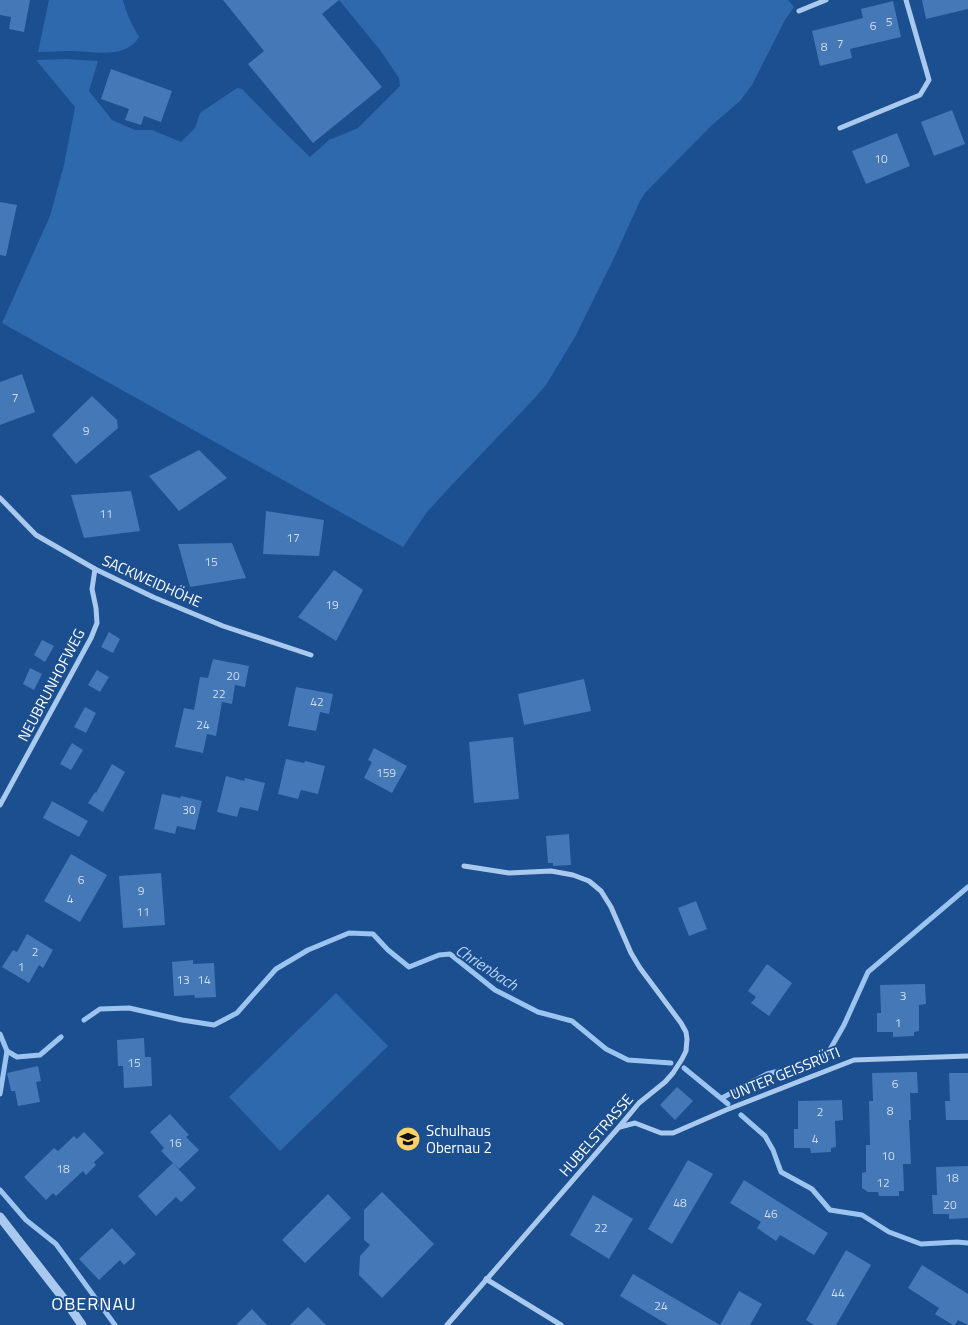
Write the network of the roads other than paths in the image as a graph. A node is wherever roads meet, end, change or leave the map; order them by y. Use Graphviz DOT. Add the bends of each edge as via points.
graph roads {
  1 [pos="826,0"];
  2 [pos="906,0"];
  3 [pos="798,11"];
  4 [pos="840,128"];
  5 [pos="0,498"];
  6 [pos="95,569"];
  7 [pos="311,655"];
  8 [pos="0,805"];
  9 [pos="464,866"];
  10 [pos="968,1056"];
  11 [pos="619,1127"];
  12 [pos="0,1217"];
  13 [pos="486,1279"];
  14 [pos="82,1325"];
  15 [pos="447,1325"];
  16 [pos="561,1325"];
  1 -- 3 [label="street"];
  2 -- 4 [label="street" via="929,80 920,95"];
  5 -- 6 [label="street, SACKWEIDHÖHE" via="36,535"];
  6 -- 7 [label="street, SACKWEIDHÖHE" via="215,622"];
  6 -- 8 [label="street, NEUBRUNHOFWEG" via="92,589 97,623 91,638"];
  9 -- 11 [label="street, HUBELSTRASSE" via="509,873 551,871 589,881 601,891 611,907 640,968 682,1023 687,1039 686,1051 674,1073 638,1103"];
  10 -- 11 [label="street, UNTER GEISSRÜTI" via="854,1060 673,1133 661,1133 634,1124"];
  11 -- 13 [label="street, HUBELSTRASSE"];
  12 -- 14 [label="street"];
  13 -- 15 [label="street, HUBELSTRASSE"];
  13 -- 16 [label="street"];
}
